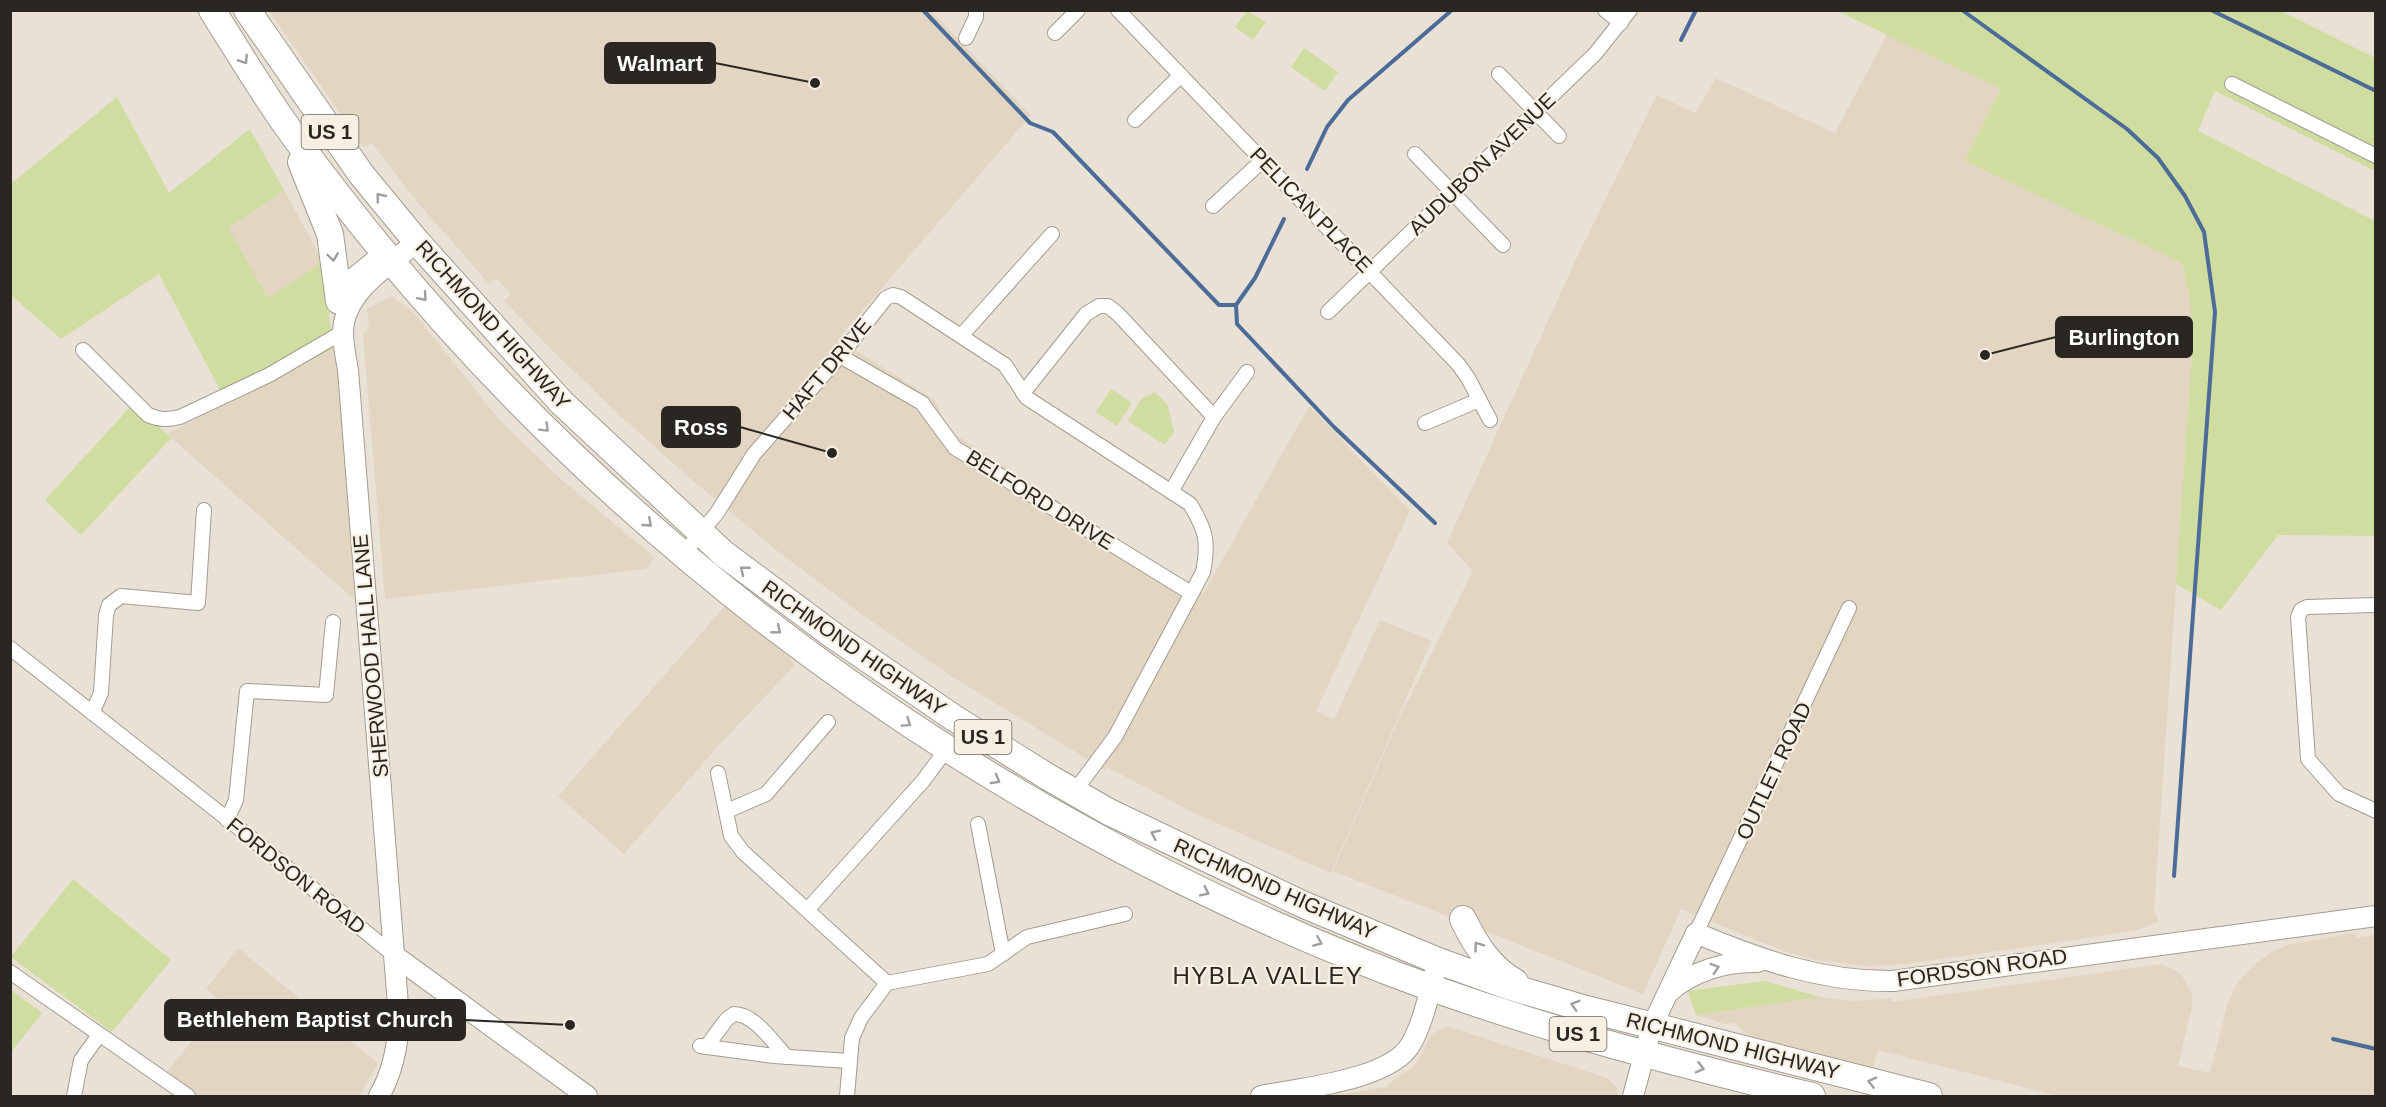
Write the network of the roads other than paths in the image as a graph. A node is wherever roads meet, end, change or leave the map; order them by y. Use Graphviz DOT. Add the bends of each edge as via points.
graph roads {
  1 [pos="212,10"];
  2 [pos="247,10"];
  3 [pos="976,10"];
  4 [pos="1078,10"];
  5 [pos="1118,10"];
  6 [pos="1605,10"];
  7 [pos="1630,10"];
  8 [pos="1621,23"];
  9 [pos="1055,33"];
  10 [pos="966,38"];
  11 [pos="1499,74"];
  12 [pos="1181,75"];
  13 [pos="2232,84"];
  14 [pos="1535,112"];
  15 [pos="1135,120"];
  16 [pos="285,124"];
  17 [pos="1559,136"];
  18 [pos="1415,154"];
  19 [pos="2376,156"];
  20 [pos="1263,160"];
  21 [pos="1452,192"];
  22 [pos="1214,206"];
  23 [pos="1052,234"];
  24 [pos="413,238"];
  25 [pos="1503,245"];
  26 [pos="389,257"];
  27 [pos="1370,272"];
  28 [pos="339,301"];
  29 [pos="1328,312"];
  30 [pos="343,332"];
  31 [pos="961,336"];
  32 [pos="83,350"];
  33 [pos="840,356"];
  34 [pos="1247,372"];
  35 [pos="1023,393"];
  36 [pos="1479,400"];
  37 [pos="1214,417"];
  38 [pos="1490,420"];
  39 [pos="1425,423"];
  40 [pos="1171,492"];
  41 [pos="204,510"];
  42 [pos="700,532"];
  43 [pos="682,554"];
  44 [pos="1191,593"];
  45 [pos="2376,605"];
  46 [pos="1850,608"];
  47 [pos="333,622"];
  48 [pos="10,648"];
  49 [pos="92,713"];
  50 [pos="828,722"];
  51 [pos="946,750"];
  52 [pos="718,773"];
  53 [pos="1074,792"];
  54 [pos="2376,811"];
  55 [pos="727,812"];
  56 [pos="227,820"];
  57 [pos="978,824"];
  58 [pos="808,909"];
  59 [pos="1125,914"];
  60 [pos="2376,916"];
  61 [pos="1463,919"];
  62 [pos="1696,933"];
  63 [pos="1003,954"];
  64 [pos="395,956"];
  65 [pos="1438,961"];
  66 [pos="1770,962"];
  67 [pos="10,972"];
  68 [pos="887,983"];
  69 [pos="1431,987"];
  70 [pos="1533,993"];
  71 [pos="1667,994"];
  72 [pos="1652,1026"];
  73 [pos="99,1035"];
  74 [pos="1644,1053"];
  75 [pos="787,1057"];
  76 [pos="849,1061"];
  77 [pos="184,1095"];
  78 [pos="74,1096"];
  79 [pos="379,1096"];
  80 [pos="587,1096"];
  81 [pos="847,1096"];
  82 [pos="1261,1096"];
  83 [pos="1633,1096"];
  84 [pos="1812,1096"];
  85 [pos="1929,1096"];
  1 -- 16 [label="highway, RICHMOND HIGHWAY / US 1, one-way"];
  24 -- 2 [label="highway, RICHMOND HIGHWAY / US 1, one-way" via="334,137"];
  3 -- 10 [label="street"];
  4 -- 9 [label="street"];
  5 -- 12 [label="street, PELICAN PLACE"];
  6 -- 8 [label="street"];
  7 -- 8 [label="street, AUDUBON AVENUE"];
  8 -- 14 [label="street, AUDUBON AVENUE"];
  11 -- 14 [label="street"];
  12 -- 15 [label="street"];
  12 -- 20 [label="street, PELICAN PLACE"];
  13 -- 19 [label="street"];
  14 -- 17 [label="street"];
  14 -- 21 [label="street, AUDUBON AVENUE"];
  16 -- 26 [label="highway, RICHMOND HIGHWAY / US 1"];
  16 -- 28 [label="highway, one-way" via="330,234"];
  18 -- 21 [label="street"];
  20 -- 22 [label="street"];
  20 -- 27 [label="street, PELICAN PLACE"];
  21 -- 25 [label="street"];
  21 -- 27 [label="street, AUDUBON AVENUE"];
  23 -- 31 [label="street"];
  24 -- 26 [label="street"];
  24 -- 42 [label="highway, RICHMOND HIGHWAY / US 1" via="562,403"];
  26 -- 28 [label="street" via="355,277"];
  26 -- 30 [label="street, SHERWOOD HALL LANE" via="355,297"];
  26 -- 43 [label="highway, RICHMOND HIGHWAY / US 1, one-way" via="503,387"];
  27 -- 29 [label="street, AUDUBON AVENUE"];
  27 -- 36 [label="street, PELICAN PLACE" via="1458,364"];
  28 -- 30 [label="street"];
  30 -- 32 [label="street" via="269,375 169,420 148,415"];
  30 -- 64 [label="street, SHERWOOD HALL LANE"];
  31 -- 33 [label="street, HAFT DRIVE" via="893,295 886,298"];
  31 -- 35 [label="street" via="1005,365"];
  33 -- 42 [label="street, HAFT DRIVE" via="754,454 717,513"];
  33 -- 44 [label="street, BELFORD DRIVE" via="922,403 955,448"];
  34 -- 37 [label="street"];
  35 -- 37 [label="street" via="1086,314 1099,306 1108,306"];
  35 -- 40 [label="street"];
  36 -- 38 [label="street, PELICAN PLACE"];
  36 -- 39 [label="street"];
  37 -- 40 [label="street"];
  40 -- 44 [label="street" via="1190,504 1203,525 1203,572"];
  41 -- 49 [label="street" via="198,603 121,596 110,605 101,693"];
  42 -- 43 [label="street, HAFT DRIVE"];
  53 -- 42 [label="highway, RICHMOND HIGHWAY / US 1, one-way" via="891,677 768,589"];
  43 -- 51 [label="highway, RICHMOND HIGHWAY / US 1, one-way" via="787,639"];
  44 -- 53 [label="street" via="1115,737"];
  45 -- 54 [label="street" via="2307,607 2298,617 2308,759 2339,794"];
  46 -- 62 [label="street, OUTLET ROAD"];
  47 -- 56 [label="street" via="326,695 247,691 237,800"];
  48 -- 49 [label="street, FORDSON ROAD"];
  49 -- 56 [label="street, FORDSON ROAD"];
  50 -- 55 [label="street" via="766,794"];
  51 -- 58 [label="street"];
  51 -- 69 [label="highway, RICHMOND HIGHWAY / US 1, one-way" via="1074,826 1163,872 1273,924"];
  52 -- 55 [label="street"];
  65 -- 53 [label="highway, RICHMOND HIGHWAY / US 1, one-way" via="1292,900"];
  55 -- 58 [label="street" via="731,836 742,852"];
  56 -- 64 [label="street, FORDSON ROAD"];
  57 -- 63 [label="street"];
  58 -- 68 [label="street"];
  59 -- 63 [label="street" via="1027,937"];
  60 -- 66 [label="street, FORDSON ROAD" via="1893,981 1836,978"];
  70 -- 61 [label="highway, one-way" via="1491,962 1474,943"];
  62 -- 66 [label="street, FORDSON ROAD"];
  62 -- 71 [label="street"];
  63 -- 68 [label="street" via="988,964"];
  64 -- 79 [label="street, SHERWOOD HALL LANE" via="399,1030 390,1074"];
  64 -- 80 [label="street, FORDSON ROAD"];
  65 -- 69 [label="street"];
  65 -- 70 [label="highway, RICHMOND HIGHWAY / US 1"];
  71 -- 66 [label="street, one-way" via="1680,981 1720,966"];
  67 -- 73 [label="street"];
  68 -- 76 [label="street" via="861,1017 852,1038"];
  69 -- 74 [label="highway, RICHMOND HIGHWAY / US 1"];
  69 -- 82 [label="street" via="1410,1047 1391,1065 1372,1074"];
  72 -- 70 [label="highway, RICHMOND HIGHWAY / US 1, one-way"];
  71 -- 72 [label="street"];
  72 -- 74 [label="street"];
  85 -- 72 [label="highway, RICHMOND HIGHWAY / US 1, one-way"];
  73 -- 77 [label="street"];
  73 -- 78 [label="street" via="81,1060"];
  74 -- 83 [label="street"];
  74 -- 84 [label="highway, RICHMOND HIGHWAY / US 1, one-way"];
  75 -- 75 [label="street" via="703,1046 727,1019 740,1014 750,1019"];
  75 -- 76 [label="street"];
  76 -- 81 [label="street"];
}
